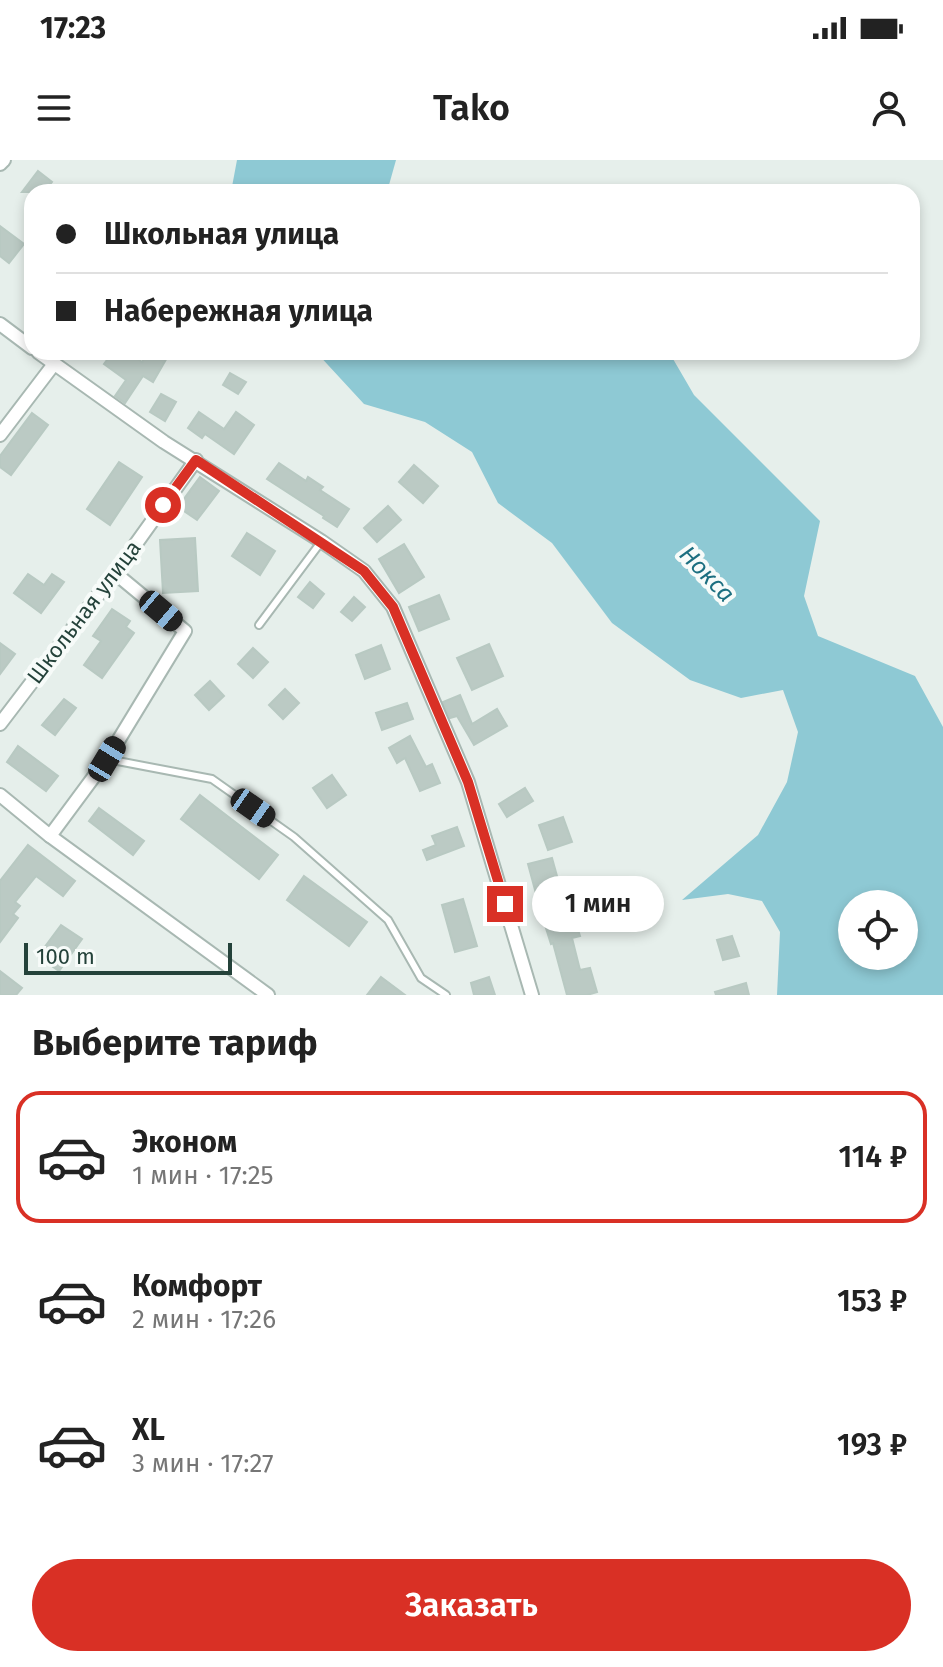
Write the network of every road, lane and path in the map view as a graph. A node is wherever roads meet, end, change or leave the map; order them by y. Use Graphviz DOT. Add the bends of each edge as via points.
graph roads {
  1 [pos="0,324"];
  2 [pos="24,342"];
  3 [pos="49,360"];
  4 [pos="54,364"];
  5 [pos="0,435"];
  6 [pos="196,460"];
  7 [pos="321,541"];
  8 [pos="115,573"];
  9 [pos="259,625"];
  10 [pos="0,724"];
  11 [pos="107,759"];
  12 [pos="0,795"];
  13 [pos="50,836"];
  14 [pos="268,995"];
  15 [pos="446,995"];
  16 [pos="532,995"];
  1 -- 2 [label="street"];
  3 -- 4 [label="street"];
  4 -- 5 [label="street"];
  4 -- 6 [label="street"];
  6 -- 7 [label="street"];
  6 -- 8 [label="street, Школьная улица"];
  7 -- 9 [label="lane"];
  7 -- 16 [label="street" via="364,571 393,607 468,782"];
  8 -- 10 [label="street, Школьная улица"];
  8 -- 11 [label="street" via="185,631"];
  11 -- 13 [label="street"];
  11 -- 15 [label="lane" via="212,779 294,837 388,920 421,978"];
  12 -- 13 [label="street"];
  13 -- 14 [label="street"];
}
